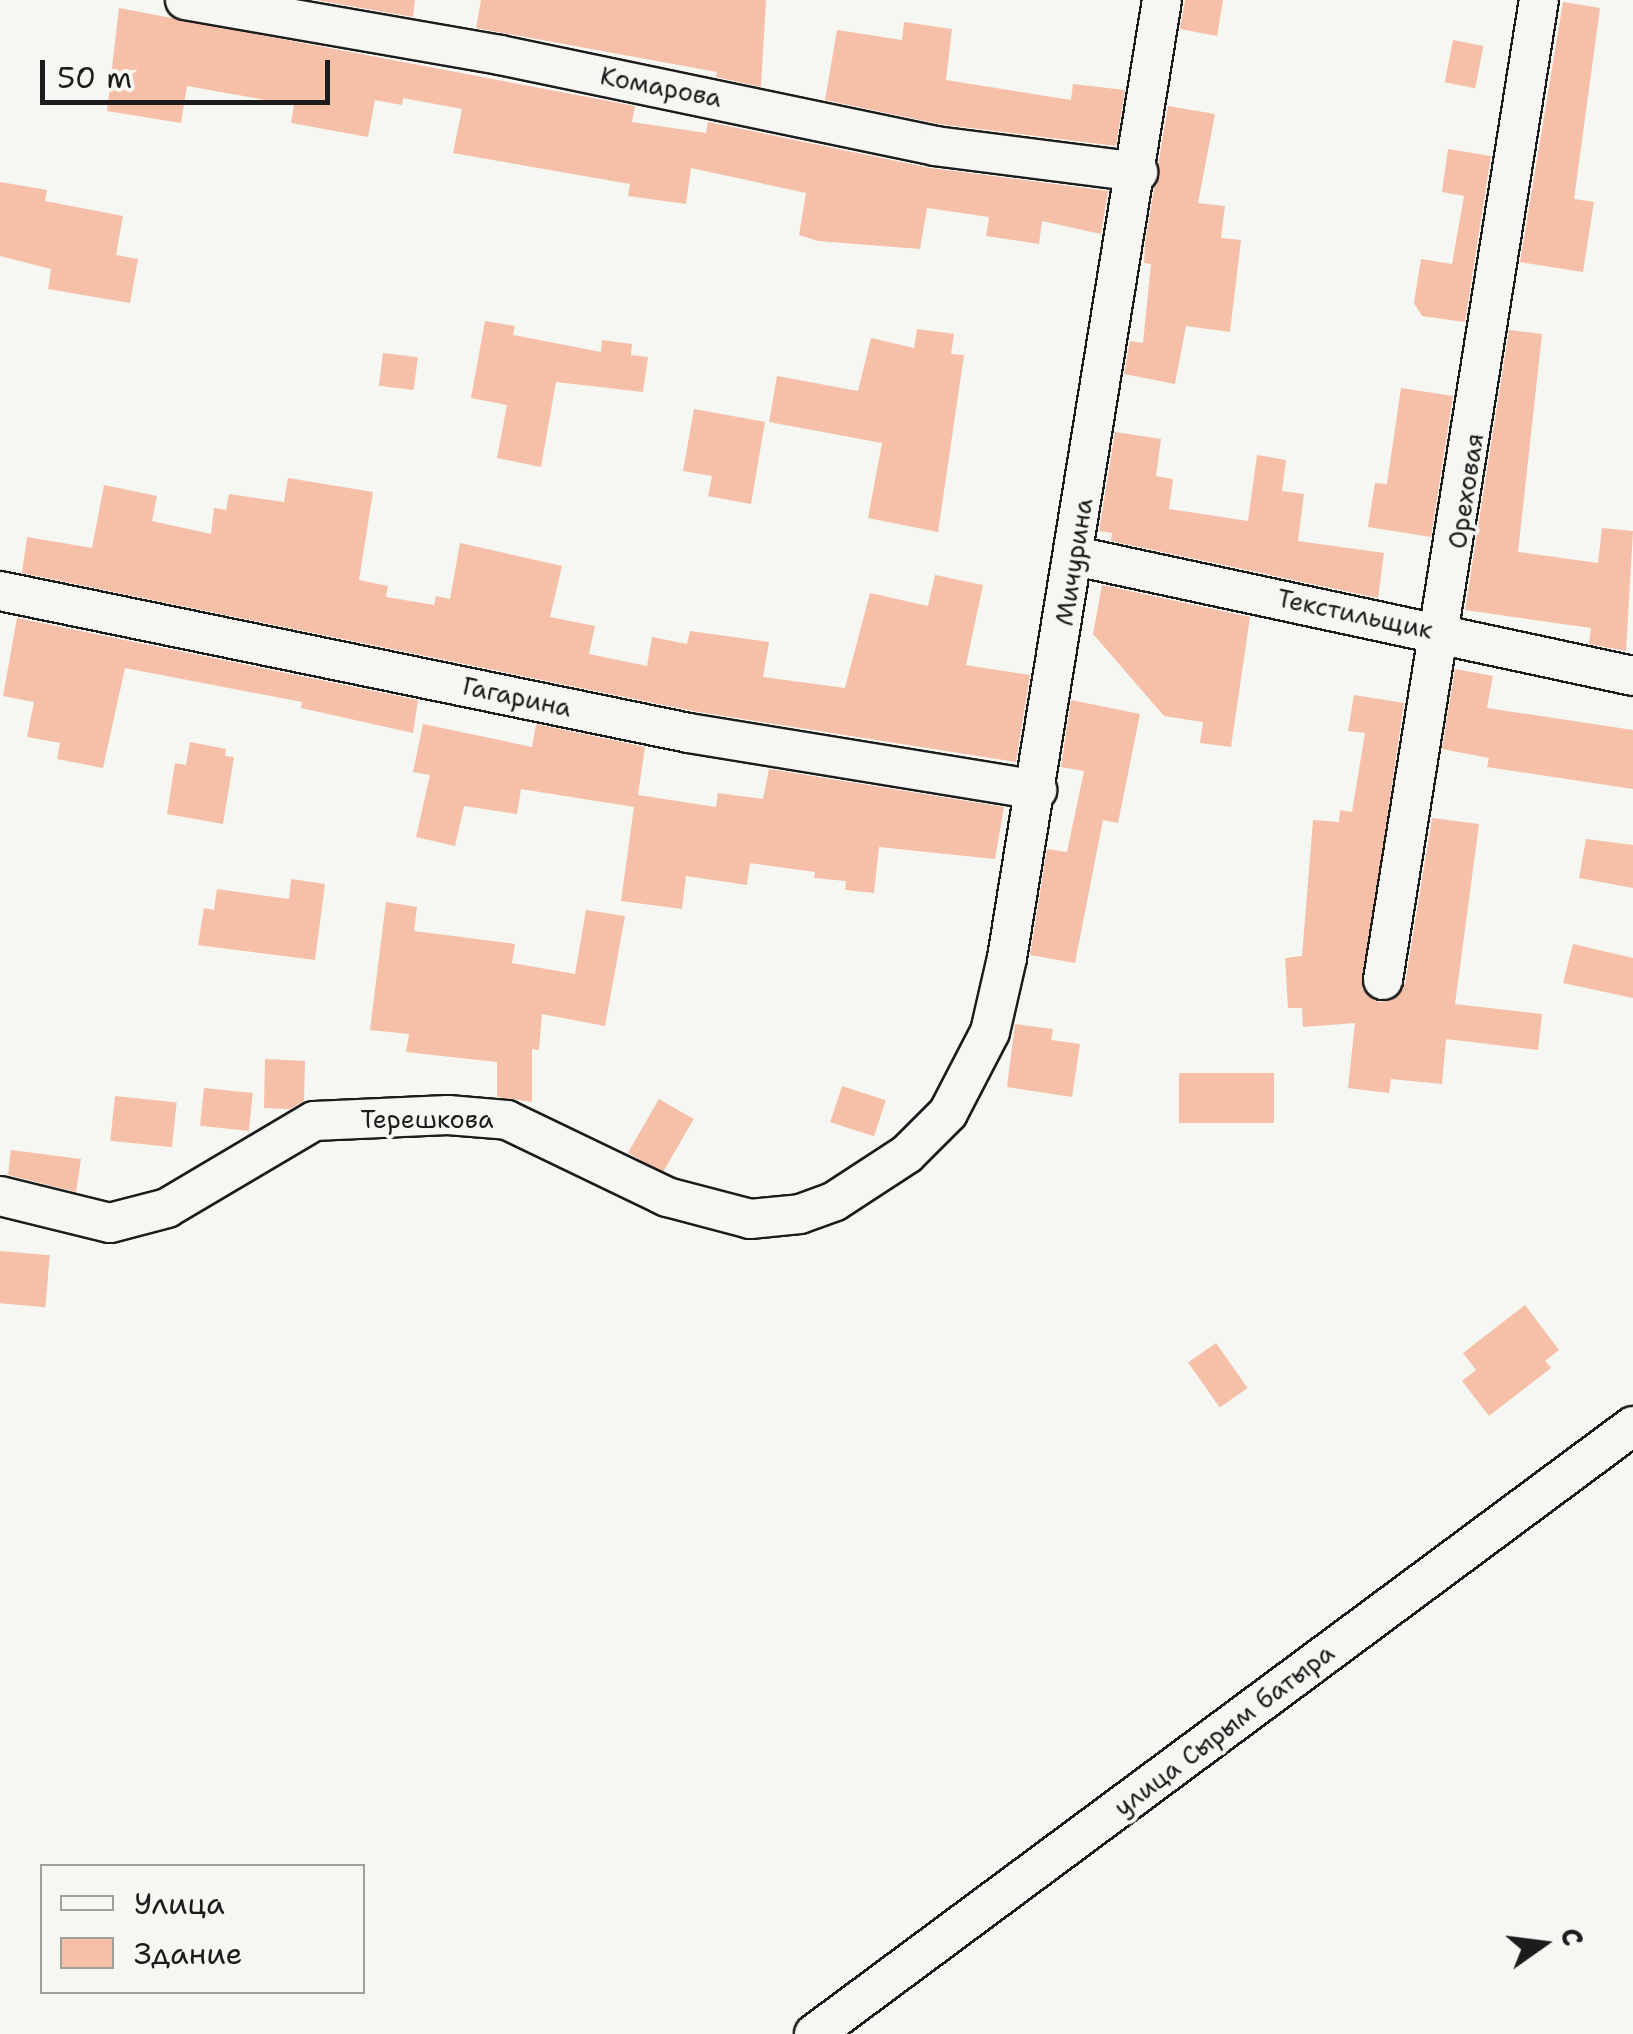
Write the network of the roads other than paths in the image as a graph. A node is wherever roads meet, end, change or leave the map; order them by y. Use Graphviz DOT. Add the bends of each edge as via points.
graph roads {
  1 [pos="185,0"];
  2 [pos="1162,0"];
  3 [pos="1539,0"];
  4 [pos="1138,172"];
  5 [pos="1075,556"];
  6 [pos="0,591"];
  7 [pos="1443,632"];
  8 [pos="1633,676"];
  9 [pos="1037,790"];
  10 [pos="1384,980"];
  11 [pos="948,1112"];
  12 [pos="0,1196"];
  13 [pos="1633,1426"];
  14 [pos="814,2034"];
  1 -- 4 [label="street, Комарова" via="538,62 936,146"];
  2 -- 4 [label="street, Мичурина"];
  3 -- 7 [label="street, Ореховая"];
  4 -- 5 [label="street, Мичурина"];
  5 -- 7 [label="street, Текстильщик"];
  5 -- 9 [label="street, Мичурина"];
  6 -- 9 [label="street, Гагарина" via="690,733"];
  7 -- 8 [label="street, Текстильщик"];
  7 -- 10 [label="street, Ореховая"];
  9 -- 11 [label="street, Мичурина" via="990,1032"];
  11 -- 12 [label="street, Терешкова" via="907,1154 834,1201 750,1219 667,1198 507,1120 448,1115 314,1121 168,1208 110,1223"];
  13 -- 14 [label="street, улица Сырым батыра"];
}
